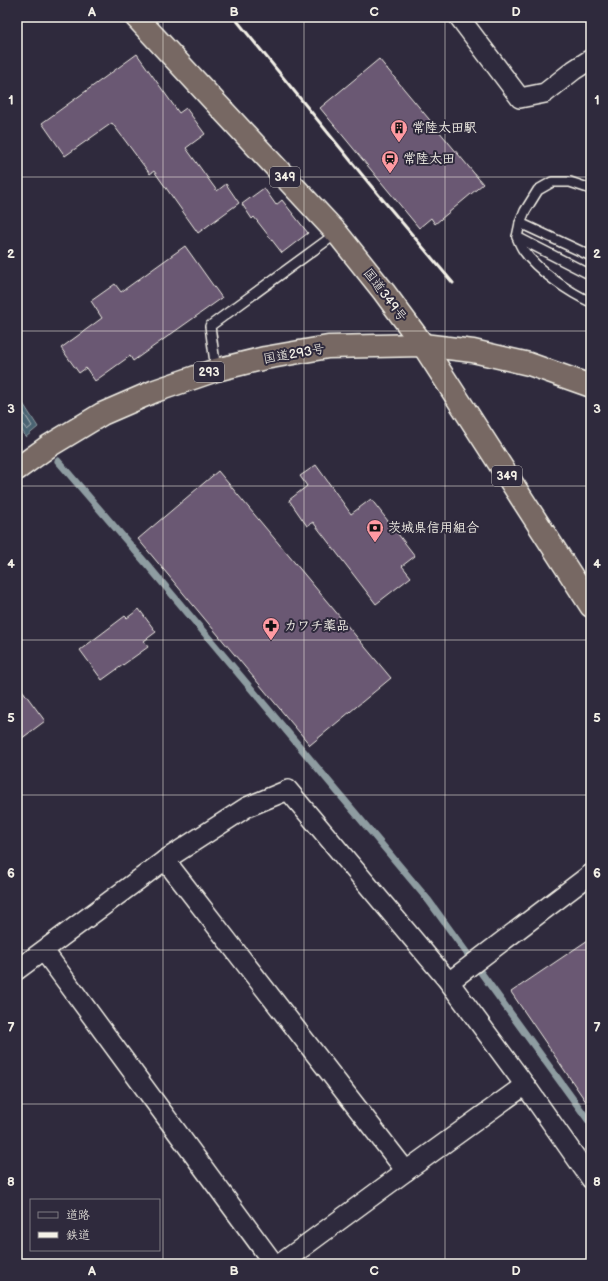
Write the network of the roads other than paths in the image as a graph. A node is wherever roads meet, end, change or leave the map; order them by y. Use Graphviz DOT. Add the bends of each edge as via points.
graph roads {
  1 [pos="136,17"];
  2 [pos="466,20"];
  3 [pos="591,59"];
  4 [pos="591,189"];
  5 [pos="520,223"];
  6 [pos="337,234"];
  7 [pos="516,237"];
  8 [pos="591,256"];
  9 [pos="591,275"];
  10 [pos="591,302"];
  11 [pos="423,345"];
  12 [pos="216,370"];
  13 [pos="591,386"];
  14 [pos="17,469"];
  15 [pos="591,606"];
  16 [pos="165,860"];
  17 [pos="591,874"];
  18 [pos="44,951"];
  19 [pos="17,970"];
  20 [pos="449,982"];
  21 [pos="525,1085"];
  22 [pos="406,1171"];
  23 [pos="591,1179"];
  24 [pos="274,1264"];
  25 [pos="280,1264"];
  1 -- 6 [label="highway, 国道349号 / 349"];
  2 -- 3 [label="street" via="520,98 545,93"];
  4 -- 5 [label="lane" via="570,182 552,182 538,190"];
  5 -- 7 [label="lane"];
  5 -- 8 [label="lane"];
  6 -- 11 [label="highway, 国道349号 / 349" via="376,281"];
  6 -- 12 [label="lane" via="210,326"];
  7 -- 9 [label="lane"];
  7 -- 10 [label="lane" via="536,265 557,282"];
  11 -- 12 [label="highway, 国道293号 / 293" via="328,347"];
  11 -- 13 [label="highway, 国道293号 / 293" via="473,351 529,364"];
  11 -- 15 [label="highway, 国道349号 / 349"];
  12 -- 14 [label="highway, 国道293号 / 293" via="155,391 102,414"];
  16 -- 18 [label="street"];
  16 -- 20 [label="street" via="247,807 288,790"];
  16 -- 22 [label="street"];
  17 -- 20 [label="street"];
  18 -- 19 [label="street"];
  18 -- 24 [label="street"];
  20 -- 21 [label="street"];
  21 -- 22 [label="street"];
  21 -- 23 [label="street"];
  22 -- 25 [label="street"];
}
